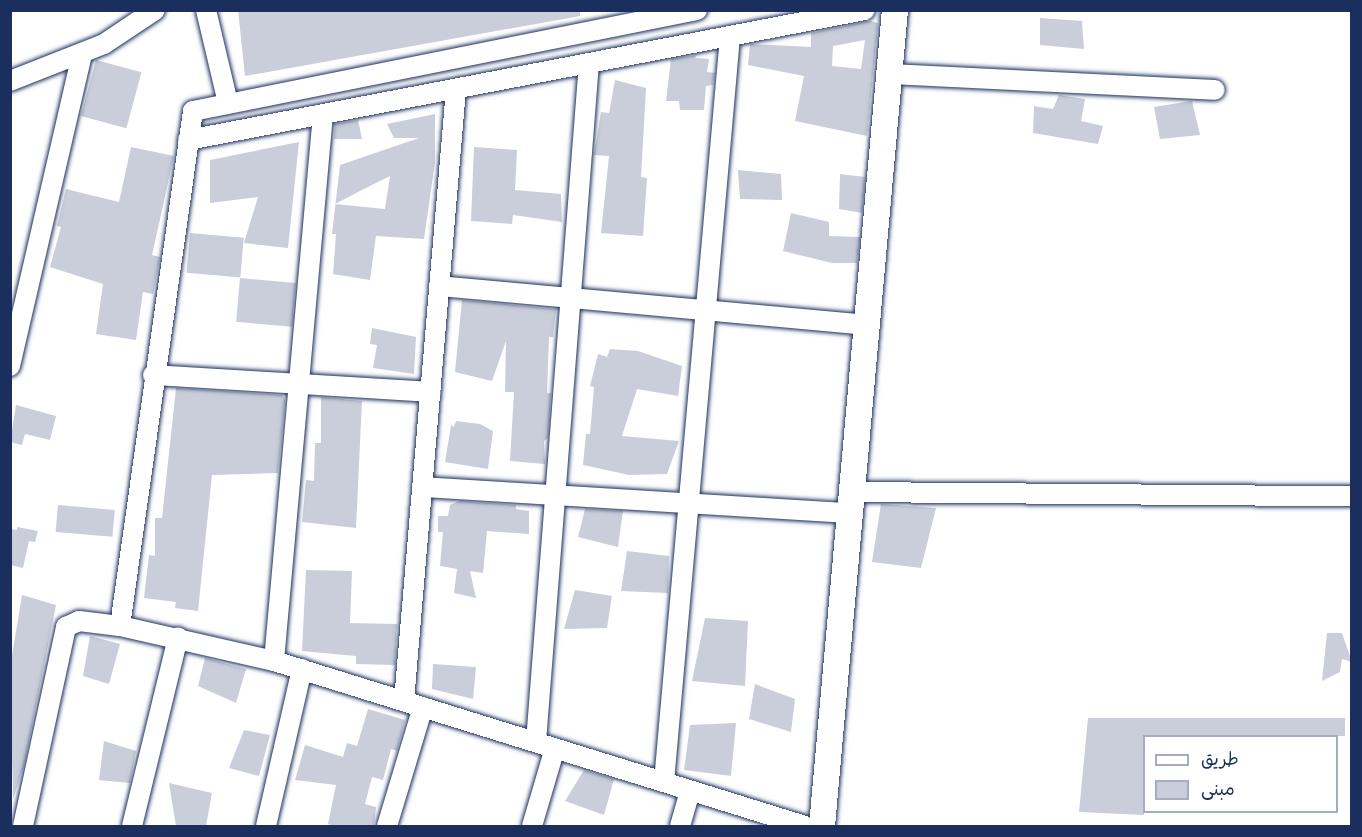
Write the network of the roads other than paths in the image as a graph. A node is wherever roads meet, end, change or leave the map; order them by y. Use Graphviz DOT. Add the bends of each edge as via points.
graph roads {
  1 [pos="155,10"];
  2 [pos="206,10"];
  3 [pos="697,10"];
  4 [pos="865,10"];
  5 [pos="895,10"];
  6 [pos="599,20"];
  7 [pos="730,36"];
  8 [pos="82,53"];
  9 [pos="589,63"];
  10 [pos="890,74"];
  11 [pos="10,81"];
  12 [pos="456,89"];
  13 [pos="1215,90"];
  14 [pos="228,103"];
  15 [pos="323,114"];
  16 [pos="188,140"];
  17 [pos="440,286"];
  18 [pos="571,298"];
  19 [pos="706,308"];
  20 [pos="868,325"];
  21 [pos="10,366"];
  22 [pos="153,375"];
  23 [pos="299,384"];
  24 [pos="430,392"];
  25 [pos="422,487"];
  26 [pos="555,494"];
  27 [pos="1352,496"];
  28 [pos="852,502"];
  29 [pos="688,503"];
  30 [pos="120,626"];
  31 [pos="178,638"];
  32 [pos="274,661"];
  33 [pos="302,669"];
  34 [pos="404,701"];
  35 [pos="423,707"];
  36 [pos="536,742"];
  37 [pos="555,748"];
  38 [pos="664,782"];
  39 [pos="690,791"];
  40 [pos="23,826"];
  41 [pos="132,826"];
  42 [pos="266,826"];
  43 [pos="387,826"];
  44 [pos="532,826"];
  45 [pos="680,826"];
  46 [pos="805,826"];
  47 [pos="822,826"];
  1 -- 8 [label="street" via="121,34"];
  2 -- 14 [label="street"];
  3 -- 6 [label="street"];
  4 -- 7 [label="street"];
  5 -- 10 [label="main road"];
  6 -- 14 [label="street"];
  7 -- 9 [label="street"];
  7 -- 19 [label="street"];
  8 -- 11 [label="street"];
  8 -- 21 [label="street"];
  9 -- 12 [label="street"];
  9 -- 18 [label="street"];
  10 -- 13 [label="street"];
  10 -- 20 [label="main road"];
  12 -- 15 [label="street"];
  12 -- 17 [label="street"];
  14 -- 16 [label="street" via="194,110"];
  15 -- 16 [label="street"];
  15 -- 23 [label="street"];
  16 -- 22 [label="street"];
  17 -- 18 [label="street"];
  17 -- 24 [label="street"];
  18 -- 19 [label="street"];
  18 -- 26 [label="street"];
  19 -- 20 [label="street"];
  19 -- 29 [label="street"];
  20 -- 28 [label="main road"];
  22 -- 23 [label="street"];
  22 -- 30 [label="street"];
  23 -- 24 [label="street"];
  23 -- 32 [label="street"];
  24 -- 25 [label="street"];
  25 -- 26 [label="street"];
  25 -- 34 [label="street"];
  26 -- 29 [label="street"];
  26 -- 36 [label="street"];
  27 -- 28 [label="street"];
  28 -- 29 [label="street"];
  28 -- 47 [label="main road"];
  29 -- 38 [label="street"];
  30 -- 31 [label="street"];
  30 -- 40 [label="street" via="79,621 66,627"];
  31 -- 32 [label="street"];
  31 -- 41 [label="street"];
  32 -- 33 [label="street"];
  33 -- 34 [label="street"];
  33 -- 42 [label="street"];
  34 -- 35 [label="street"];
  35 -- 36 [label="street"];
  35 -- 43 [label="street"];
  36 -- 37 [label="street"];
  37 -- 38 [label="street"];
  37 -- 44 [label="street"];
  38 -- 39 [label="street"];
  39 -- 45 [label="street"];
  39 -- 46 [label="street"];
}
